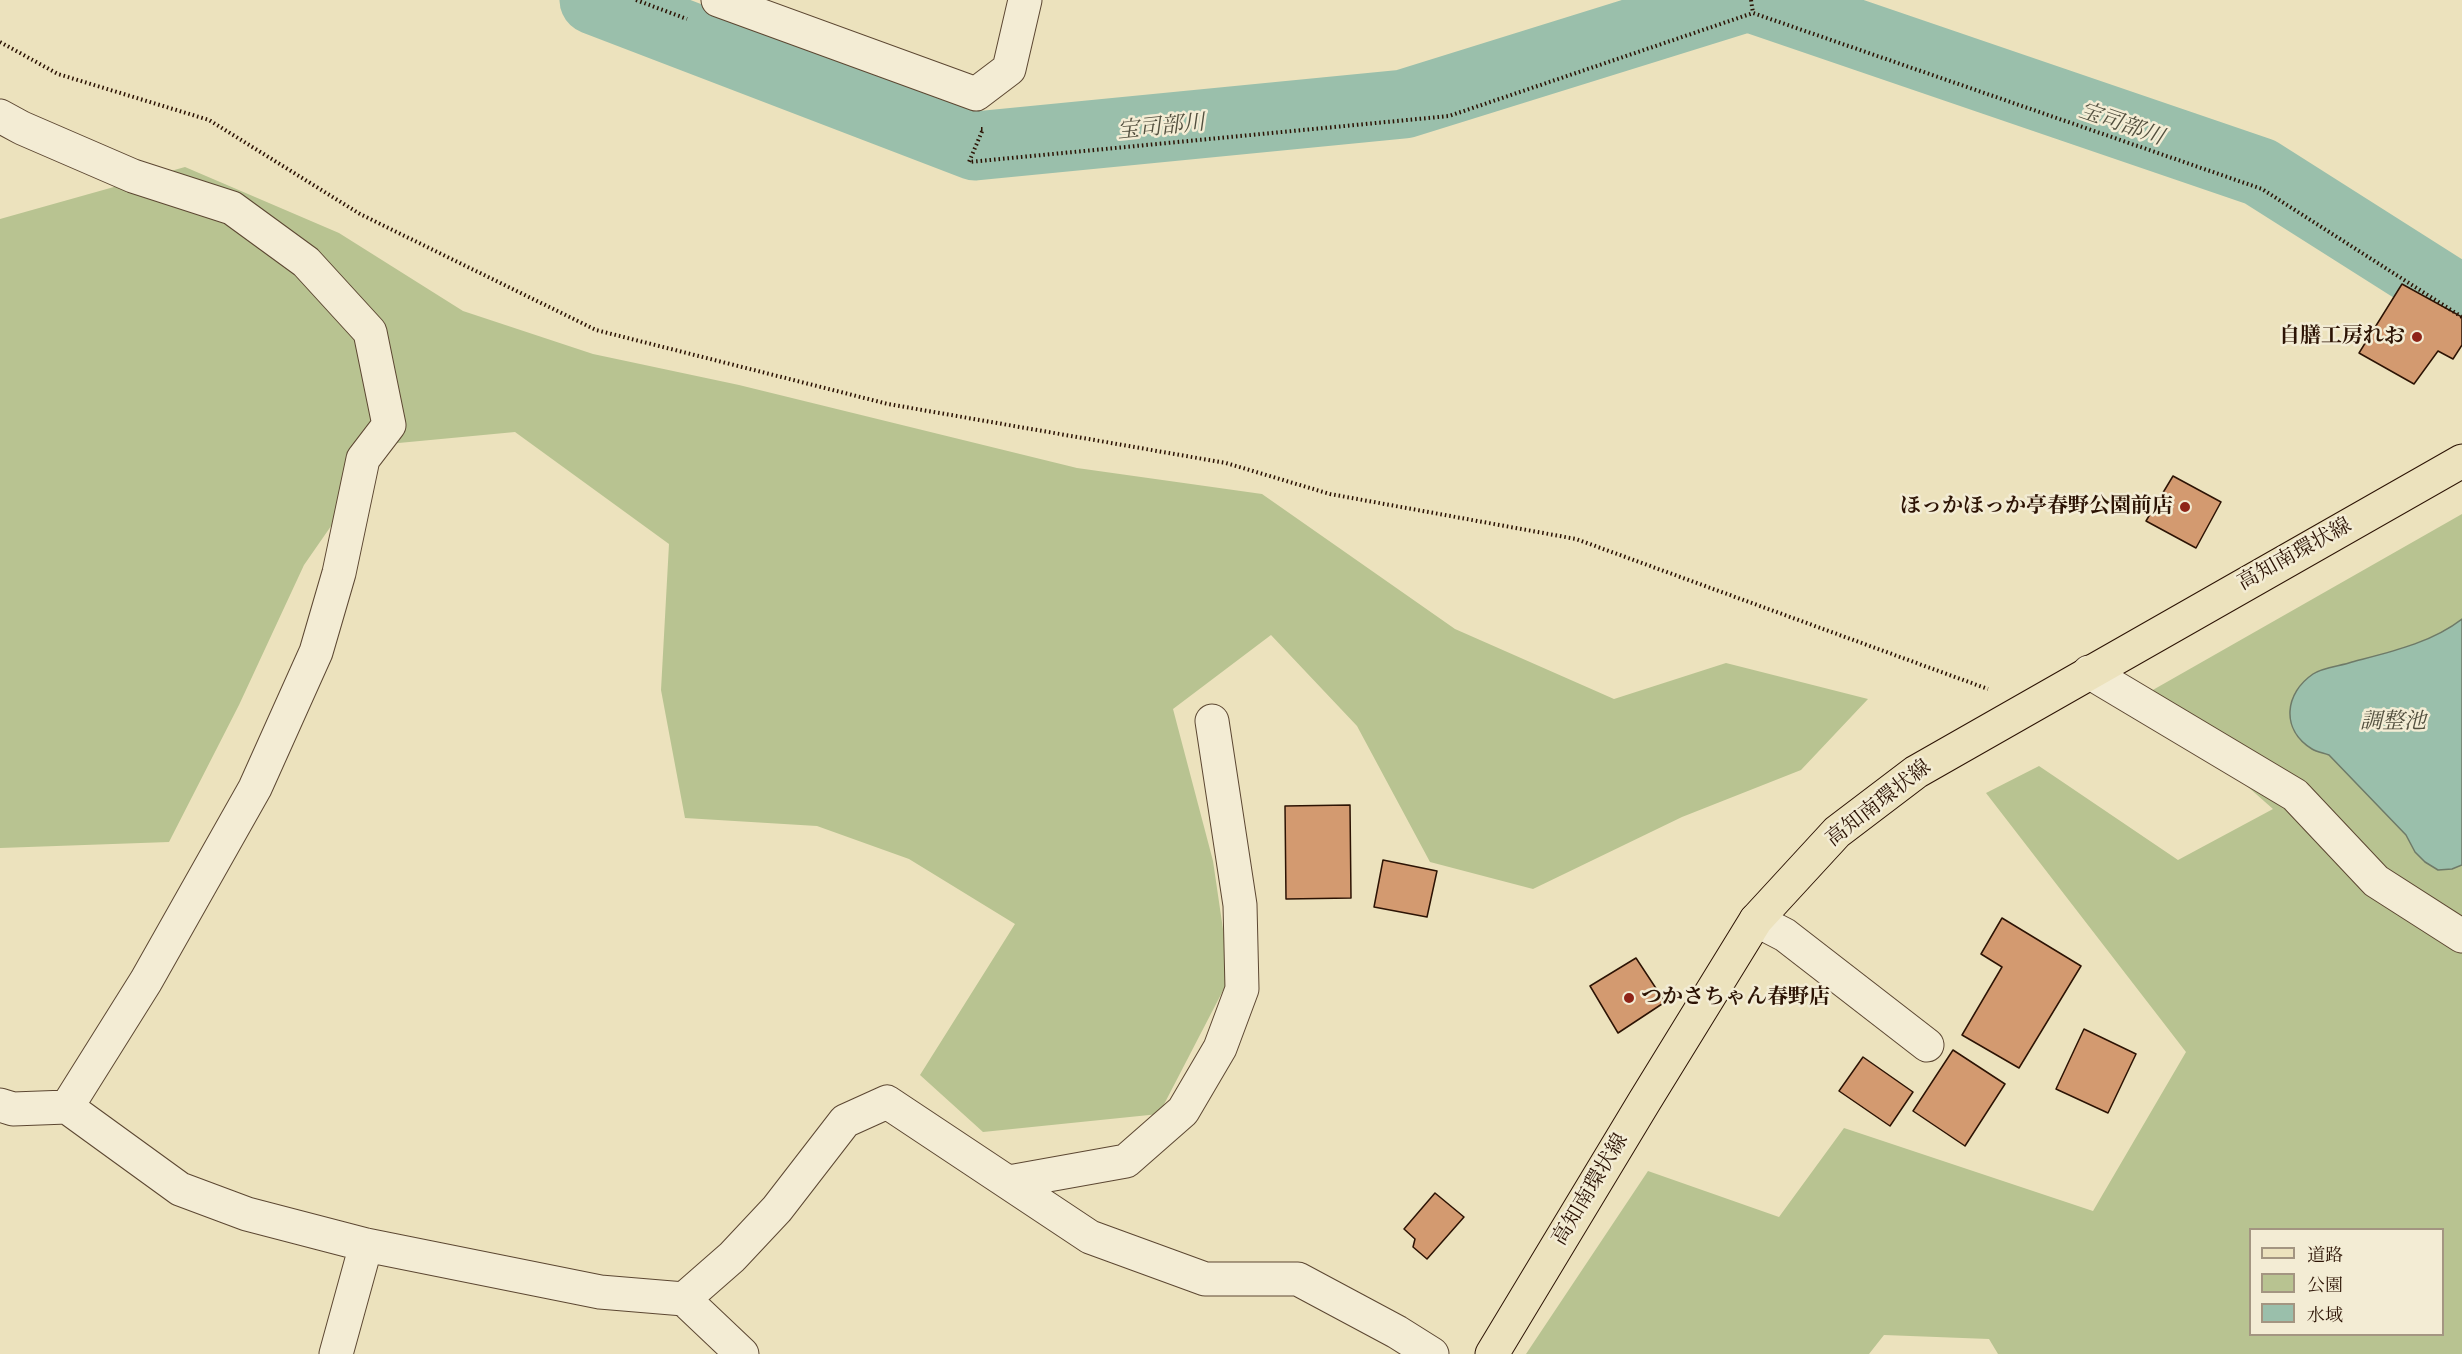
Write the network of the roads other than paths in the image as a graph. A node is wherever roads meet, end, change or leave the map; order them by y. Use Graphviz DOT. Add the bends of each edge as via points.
graph roads {
  1 [pos="718,0"];
  2 [pos="1025,0"];
  3 [pos="0,116"];
  4 [pos="2462,461"];
  5 [pos="2089,672"];
  6 [pos="1212,721"];
  7 [pos="1756,920"];
  8 [pos="2462,936"];
  9 [pos="1928,1045"];
  10 [pos="0,1105"];
  11 [pos="67,1107"];
  12 [pos="1009,1182"];
  13 [pos="366,1245"];
  14 [pos="684,1299"];
  15 [pos="336,1354"];
  16 [pos="742,1354"];
  17 [pos="1432,1354"];
  18 [pos="1492,1354"];
  1 -- 2 [label="street" via="976,94 1009,69"];
  3 -- 11 [label="street" via="133,176 232,208 306,262 370,332 389,425 363,459 339,573 316,652 255,788 146,981"];
  4 -- 5 [label="main road, 高知南環状線"];
  5 -- 7 [label="main road, 高知南環状線" via="1916,772 1837,832"];
  5 -- 8 [label="street" via="2295,795 2376,881"];
  6 -- 12 [label="street" via="1240,916 1242,989 1220,1048 1183,1111 1126,1161"];
  7 -- 9 [label="street" via="1785,935"];
  7 -- 18 [label="main road, 高知南環状線"];
  10 -- 11 [label="street" via="13,1109"];
  11 -- 13 [label="street" via="180,1189 247,1214"];
  12 -- 14 [label="street" via="886,1102 845,1121 777,1209 732,1257"];
  12 -- 17 [label="street" via="1090,1238 1205,1279 1298,1279"];
  13 -- 14 [label="street" via="600,1292"];
  13 -- 15 [label="street"];
  14 -- 16 [label="street"];
}
